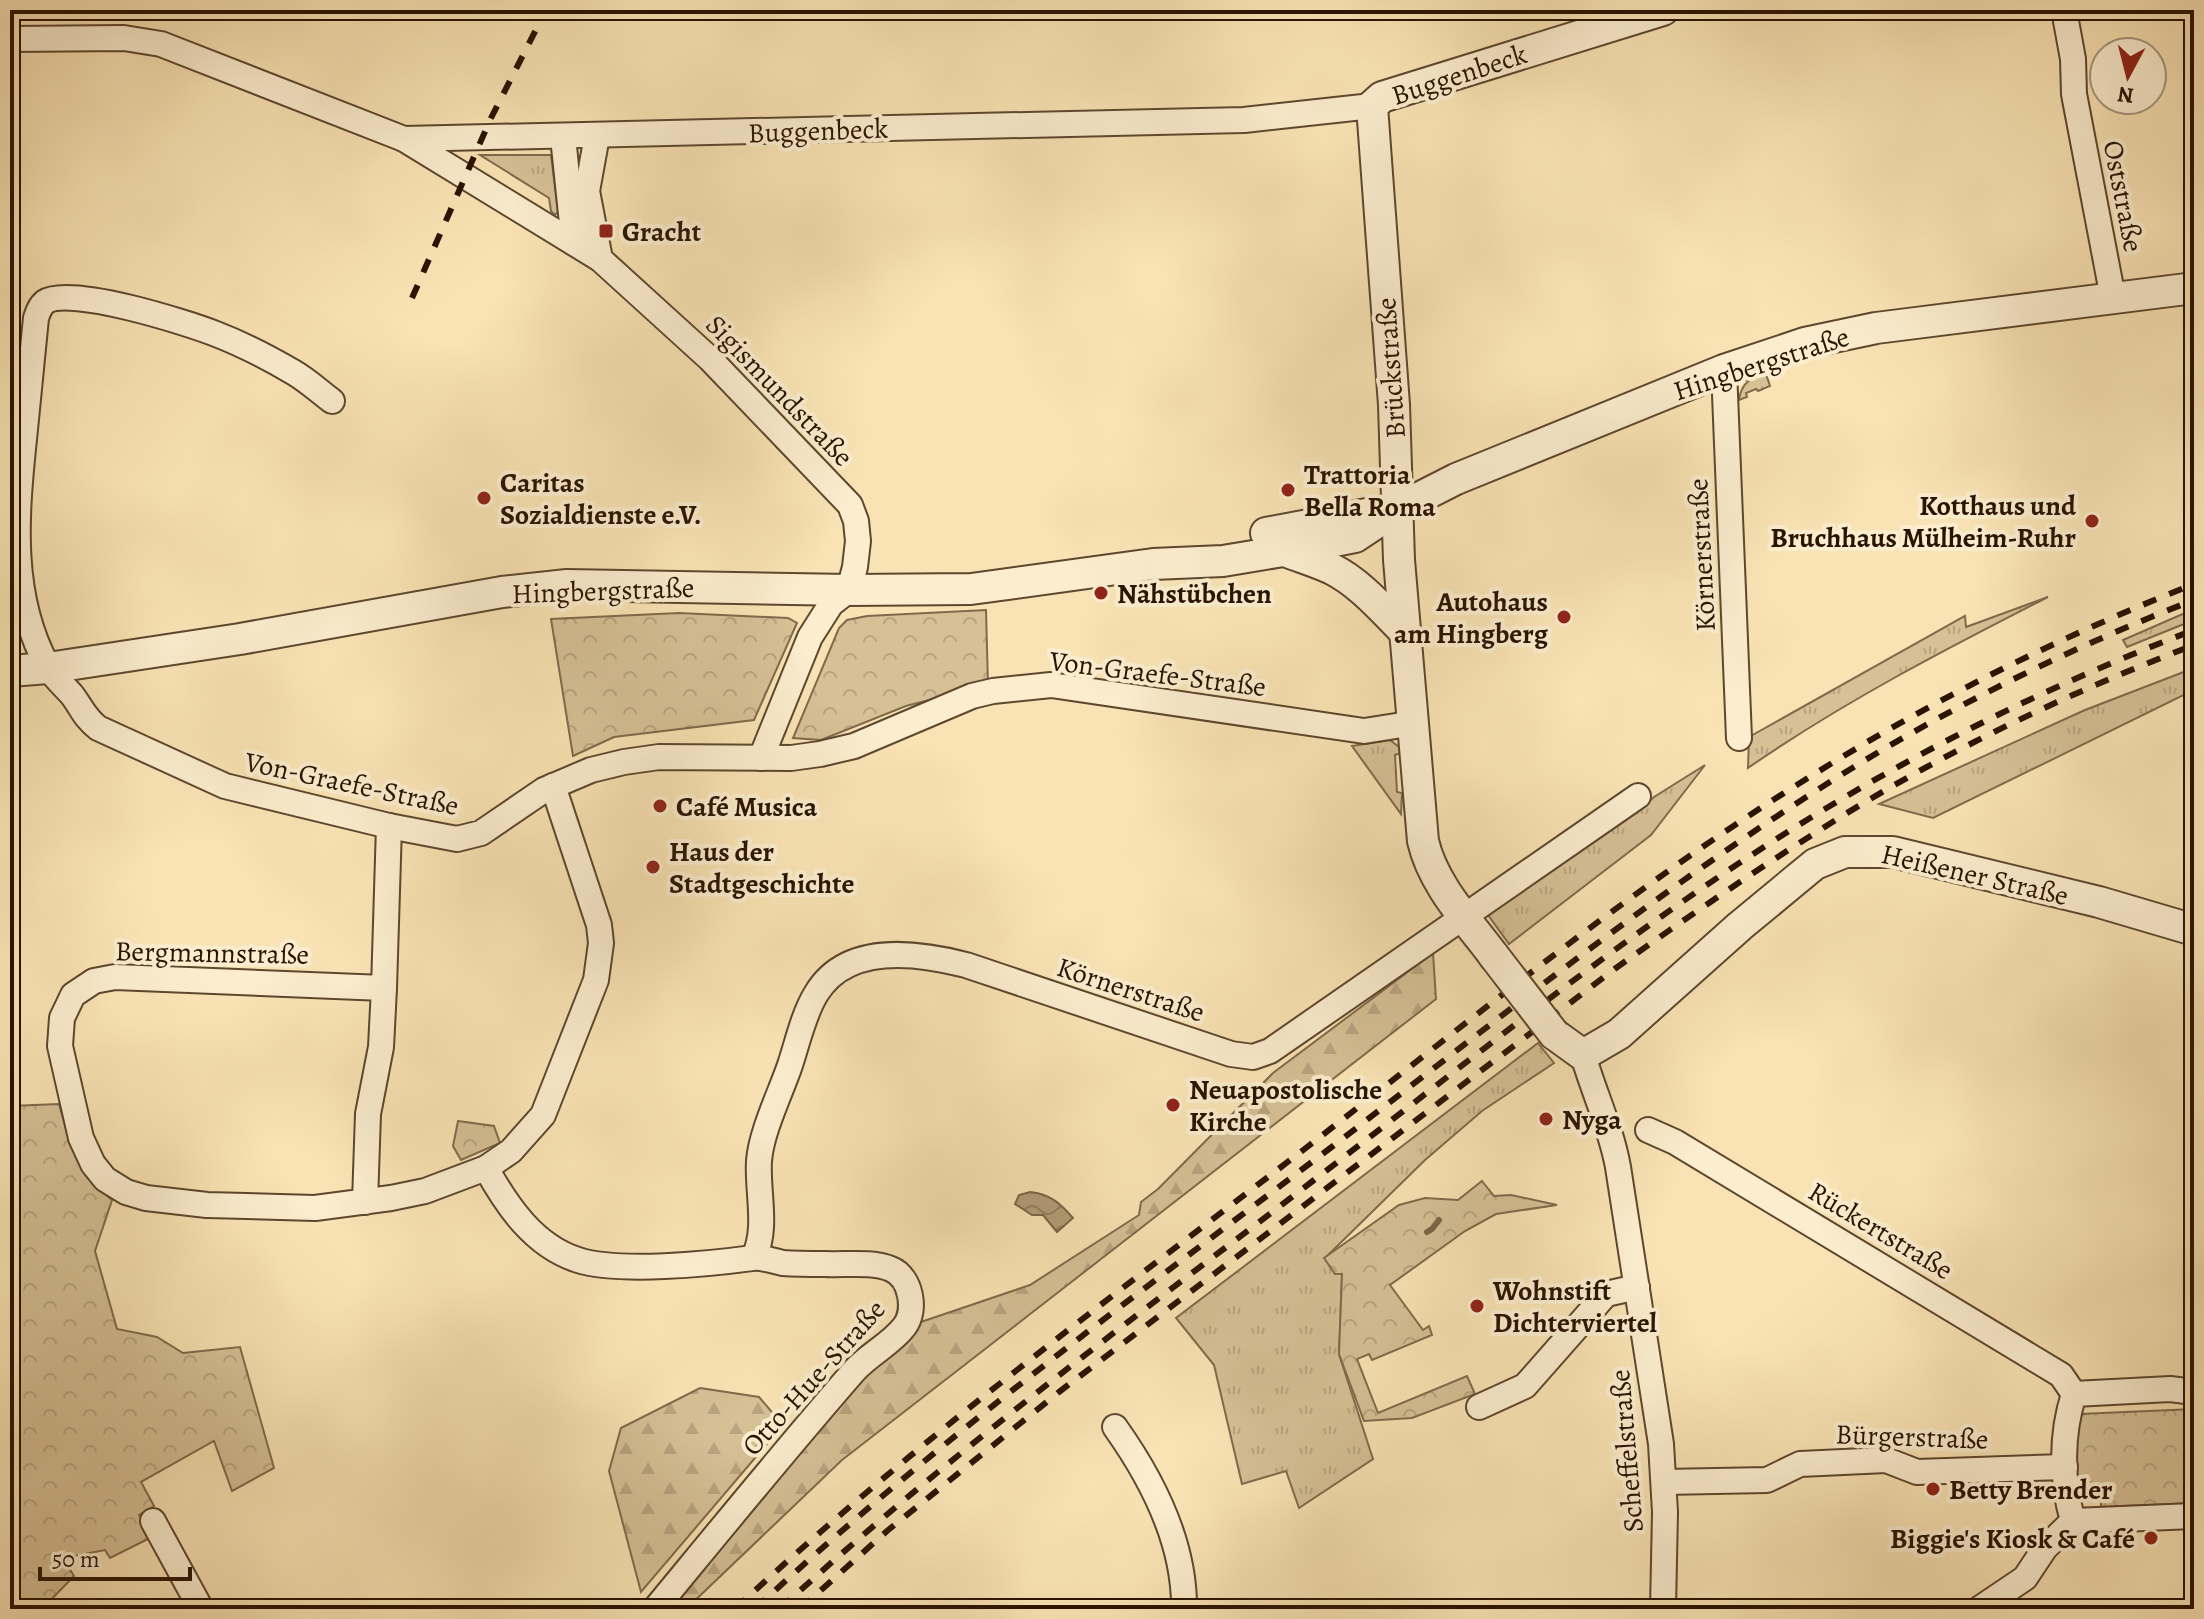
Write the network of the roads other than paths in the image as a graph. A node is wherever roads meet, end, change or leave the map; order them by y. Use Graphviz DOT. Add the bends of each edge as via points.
graph roads {
  1 [pos="1663,10"];
  2 [pos="2064,10"];
  3 [pos="1629,15"];
  4 [pos="10,39"];
  5 [pos="1372,106"];
  6 [pos="597,136"];
  7 [pos="563,137"];
  8 [pos="404,139"];
  9 [pos="574,243"];
  10 [pos="600,259"];
  11 [pos="2194,288"];
  12 [pos="2113,298"];
  13 [pos="1724,370"];
  14 [pos="332,401"];
  15 [pos="14,504"];
  16 [pos="1397,509"];
  17 [pos="1283,551"];
  18 [pos="1153,564"];
  19 [pos="849,590"];
  20 [pos="1404,631"];
  21 [pos="48,668"];
  22 [pos="10,671"];
  23 [pos="1415,723"];
  24 [pos="1739,738"];
  25 [pos="761,758"];
  26 [pos="553,786"];
  27 [pos="1638,796"];
  28 [pos="389,826"];
  29 [pos="1465,917"];
  30 [pos="2194,930"];
  31 [pos="384,988"];
  32 [pos="1583,1055"];
  33 [pos="1648,1130"];
  34 [pos="486,1168"];
  35 [pos="365,1202"];
  36 [pos="754,1257"];
  37 [pos="1637,1287"];
  38 [pos="2194,1392"];
  39 [pos="2074,1394"];
  40 [pos="1479,1407"];
  41 [pos="1115,1427"];
  42 [pos="2065,1467"];
  43 [pos="1664,1482"];
  44 [pos="2194,1516"];
  45 [pos="153,1521"];
  46 [pos="2073,1521"];
  47 [pos="201,1609"];
  48 [pos="655,1609"];
  49 [pos="1184,1609"];
  50 [pos="1663,1609"];
  51 [pos="1979,1609"];
  1 -- 3 [label="street, Buggenbeck"];
  2 -- 12 [label="street, Oststraße" via="2074,94"];
  3 -- 5 [label="street, Buggenbeck" via="1382,97"];
  4 -- 8 [label="street, Buggenbeck" via="124,38 161,44"];
  5 -- 6 [label="street, Buggenbeck" via="1244,120"];
  5 -- 16 [label="street, Brückstraße"];
  6 -- 7 [label="street, Buggenbeck"];
  6 -- 10 [label="street" via="587,191"];
  7 -- 8 [label="street, Buggenbeck"];
  7 -- 9 [label="street"];
  8 -- 9 [label="street, Sigismundstraße"];
  9 -- 10 [label="street, Sigismundstraße"];
  10 -- 19 [label="street, Sigismundstraße" via="710,359 850,505 858,541"];
  11 -- 12 [label="street, Hingbergstraße"];
  12 -- 13 [label="street, Hingbergstraße" via="1876,328 1805,343"];
  13 -- 16 [label="street, Hingbergstraße" via="1456,479"];
  13 -- 24 [label="street, Körnerstraße"];
  14 -- 15 [label="street, Von-Graefe-Straße" via="294,373 217,334 106,303 59,297 46,301 36,318"];
  15 -- 21 [label="street, Von-Graefe-Straße" via="22,591"];
  16 -- 17 [label="street, Hingbergstraße" via="1355,537"];
  16 -- 18 [label="street, Hingbergstraße" via="1255,536"];
  16 -- 20 [label="street, Brückstraße"];
  17 -- 18 [label="street, Hingbergstraße"];
  17 -- 20 [label="street" via="1343,576"];
  18 -- 19 [label="street, Hingbergstraße" via="971,589"];
  19 -- 21 [label="street, Hingbergstraße" via="567,585"];
  19 -- 25 [label="street" via="831,604 810,637"];
  20 -- 23 [label="street, Brückstraße"];
  21 -- 22 [label="street, Hingbergstraße"];
  21 -- 28 [label="street, Von-Graefe-Straße" via="85,718 163,759 225,786"];
  23 -- 25 [label="street, Von-Graefe-Straße" via="1364,731 1051,685 972,696 854,746"];
  23 -- 29 [label="street, Brückstraße" via="1427,860"];
  25 -- 26 [label="street, Von-Graefe-Straße" via="659,757 591,770"];
  26 -- 28 [label="street, Von-Graefe-Straße" via="467,838"];
  26 -- 34 [label="street, Bergmannstraße" via="599,925 596,980 543,1115 511,1151"];
  27 -- 29 [label="street, Körnerstraße"];
  28 -- 31 [label="street"];
  29 -- 32 [label="street, Brückstraße, bridge" via="1554,1034"];
  29 -- 36 [label="street, Körnerstraße" via="1270,1051 1253,1057 935,957 853,961 836,970 814,997 761,1150 761,1234"];
  30 -- 32 [label="street, Heißener Straße" via="1893,852 1845,852 1815,864 1619,1034"];
  31 -- 35 [label="street" via="381,1047 368,1114"];
  31 -- 35 [label="street, Bergmannstraße" via="115,977 94,981 73,995 62,1018 60,1046 81,1138 99,1172 126,1192 260,1208"];
  32 -- 37 [label="street, Scheffelstraße" via="1612,1135"];
  33 -- 39 [label="street, Rückertstraße" via="2048,1366"];
  34 -- 35 [label="street, Bergmannstraße" via="425,1191"];
  34 -- 36 [label="street, Otto-Hue-Straße" via="525,1226 577,1260 617,1266"];
  36 -- 48 [label="street, Otto-Hue-Straße" via="896,1271 907,1284 910,1316 781,1455"];
  37 -- 40 [label="street" via="1606,1294 1525,1386"];
  37 -- 43 [label="street, Scheffelstraße"];
  38 -- 39 [label="street"];
  39 -- 42 [label="street" via="2065,1420"];
  41 -- 49 [label="street" via="1136,1457 1174,1539"];
  42 -- 43 [label="street, Bürgerstraße" via="1917,1472 1886,1460 1800,1464 1767,1480"];
  42 -- 46 [label="street"];
  43 -- 50 [label="street, Scheffelstraße"];
  44 -- 46 [label="street"];
  45 -- 47 [label="street"];
  46 -- 51 [label="street" via="2045,1548 2025,1578"];
}
